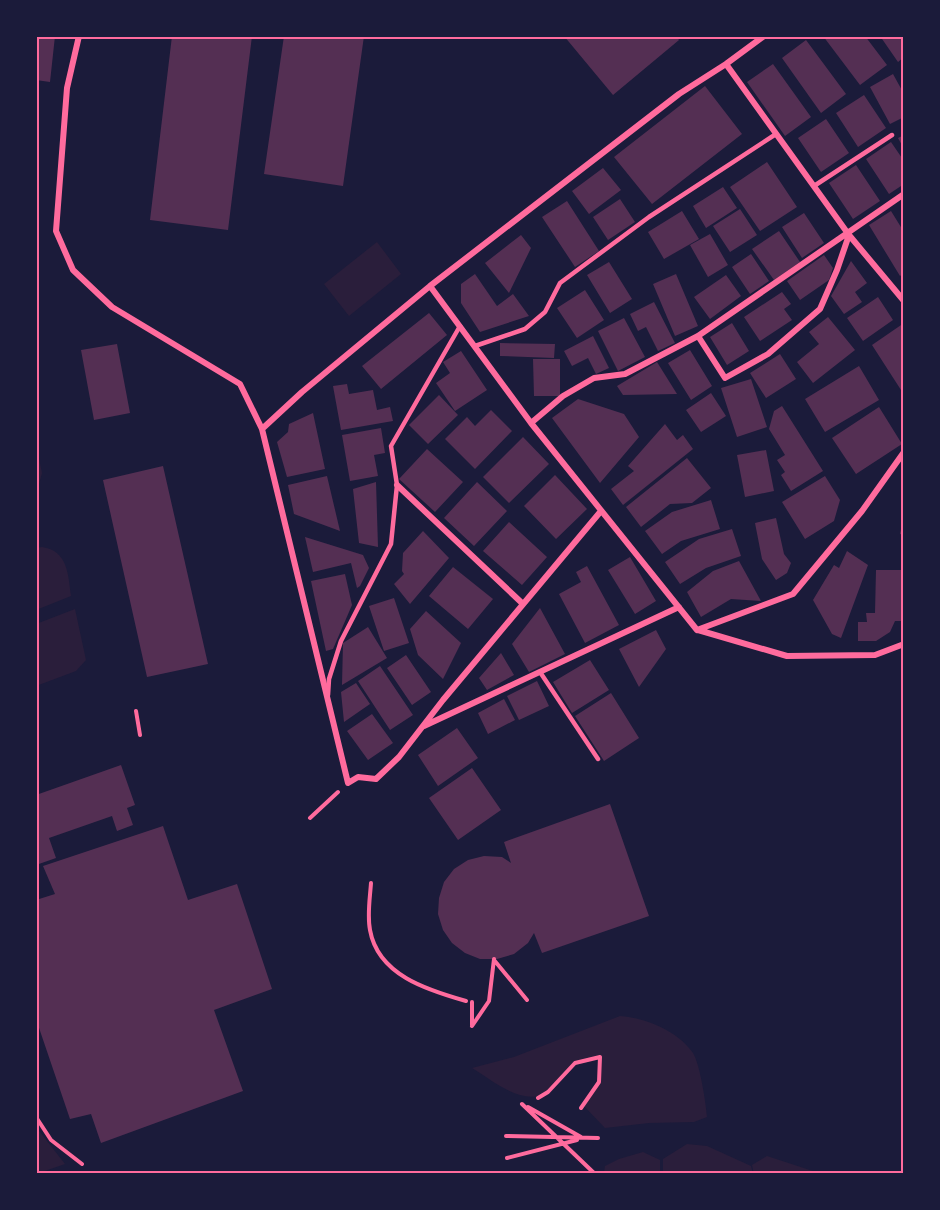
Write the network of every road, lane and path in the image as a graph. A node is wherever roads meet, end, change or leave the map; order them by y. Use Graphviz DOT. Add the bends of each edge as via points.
graph roads {
  1 [pos="79,36"];
  2 [pos="764,36"];
  3 [pos="726,64"];
  4 [pos="776,134"];
  5 [pos="892,135"];
  6 [pos="814,186"];
  7 [pos="904,194"];
  8 [pos="849,235"];
  9 [pos="430,286"];
  10 [pos="904,301"];
  11 [pos="460,326"];
  12 [pos="698,336"];
  13 [pos="475,346"];
  14 [pos="531,423"];
  15 [pos="262,429"];
  16 [pos="904,452"];
  17 [pos="397,485"];
  18 [pos="601,511"];
  19 [pos="523,604"];
  20 [pos="679,607"];
  21 [pos="697,630"];
  22 [pos="904,644"];
  23 [pos="540,672"];
  24 [pos="327,704"];
  25 [pos="136,711"];
  26 [pos="423,726"];
  27 [pos="140,735"];
  28 [pos="598,759"];
  29 [pos="348,783"];
  30 [pos="310,818"];
  31 [pos="371,883"];
  32 [pos="527,1000"];
  33 [pos="466,1001"];
  34 [pos="472,1002"];
  35 [pos="537,1098"];
  36 [pos="581,1108"];
  37 [pos="36,1118"];
  38 [pos="506,1136"];
  39 [pos="554,1137"];
  40 [pos="583,1138"];
  41 [pos="598,1138"];
  42 [pos="562,1144"];
  43 [pos="507,1158"];
  44 [pos="82,1164"];
  45 [pos="595,1174"];
  1 -- 15 [label="street" via="67,87 56,231 73,270 112,307 240,384"];
  2 -- 3 [label="street"];
  3 -- 4 [label="street"];
  3 -- 9 [label="street" via="679,94"];
  4 -- 6 [label="street"];
  4 -- 13 [label="lane" via="645,220 561,283 545,312 525,329"];
  5 -- 6 [label="lane"];
  6 -- 8 [label="street"];
  7 -- 8 [label="street"];
  8 -- 10 [label="street"];
  8 -- 12 [label="street"];
  8 -- 12 [label="street" via="820,309 768,354 725,378"];
  9 -- 11 [label="street"];
  9 -- 15 [label="street"];
  11 -- 13 [label="street"];
  11 -- 17 [label="lane" via="391,446"];
  12 -- 14 [label="street" via="625,374 594,378 563,396"];
  13 -- 14 [label="street"];
  14 -- 18 [label="street"];
  15 -- 24 [label="street"];
  16 -- 21 [label="street" via="862,511 793,594"];
  17 -- 19 [label="street"];
  17 -- 24 [label="lane" via="391,544 341,641 329,679"];
  18 -- 19 [label="street"];
  18 -- 20 [label="street"];
  19 -- 26 [label="street"];
  20 -- 21 [label="street"];
  20 -- 23 [label="street"];
  21 -- 22 [label="street" via="787,656 875,655"];
  23 -- 26 [label="street"];
  23 -- 28 [label="lane"];
  24 -- 29 [label="street"];
  25 -- 27 [label="path"];
  26 -- 29 [label="street" via="376,779 358,777"];
  29 -- 30 [label="path"];
  31 -- 33 [label="path" via="370,931 393,972"];
  32 -- 34 [label="path" via="494,959 489,1002 472,1026"];
  35 -- 36 [label="path" via="548,1092 575,1063 600,1057 599,1082"];
  37 -- 44 [label="path" via="51,1140"];
  38 -- 39 [label="path"];
  39 -- 40 [label="path"];
  39 -- 40 [label="path" via="522,1104"];
  39 -- 42 [label="path"];
  40 -- 41 [label="path"];
  40 -- 42 [label="path"];
  42 -- 43 [label="path"];
  42 -- 45 [label="path"];
}
